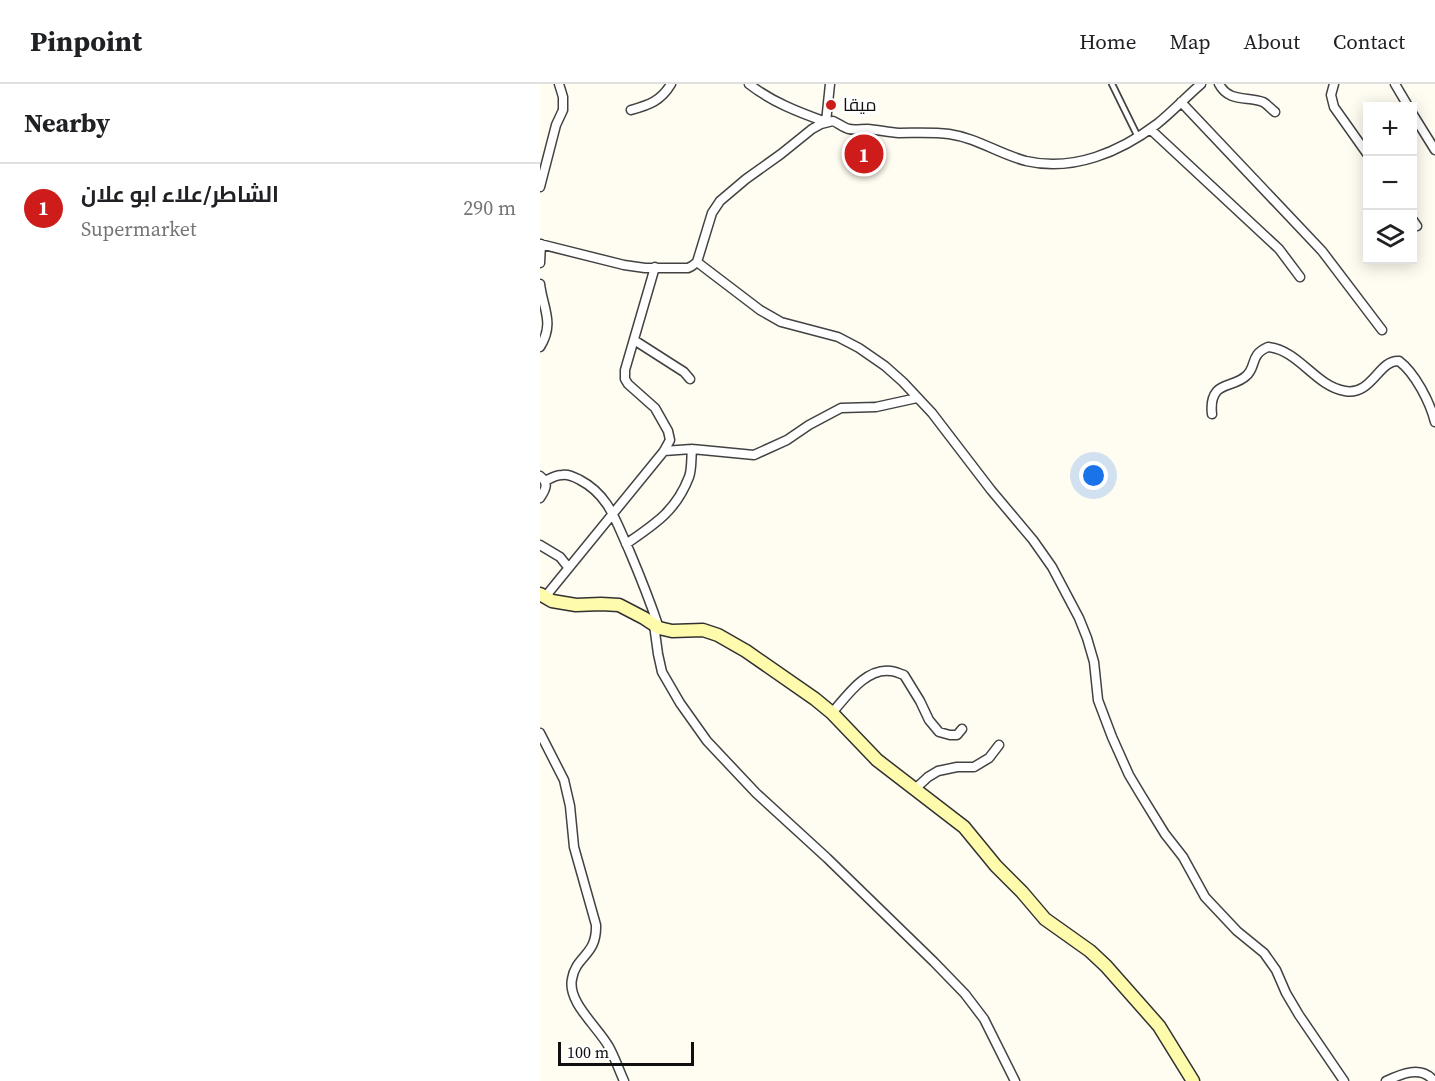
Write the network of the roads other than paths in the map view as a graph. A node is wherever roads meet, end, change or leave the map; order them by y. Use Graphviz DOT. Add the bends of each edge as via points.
graph roads {
  1 [pos="559,84"];
  2 [pos="671,84"];
  3 [pos="748,84"];
  4 [pos="830,84"];
  5 [pos="1112,84"];
  6 [pos="1201,84"];
  7 [pos="1219,84"];
  8 [pos="1334,84"];
  9 [pos="1395,84"];
  10 [pos="1181,102"];
  11 [pos="1406,102"];
  12 [pos="631,110"];
  13 [pos="1275,112"];
  14 [pos="1417,120"];
  15 [pos="826,122"];
  16 [pos="1150,129"];
  17 [pos="1138,137"];
  18 [pos="1363,148"];
  19 [pos="1435,150"];
  20 [pos="540,187"];
  21 [pos="541,244"];
  22 [pos="540,262"];
  23 [pos="697,262"];
  24 [pos="655,267"];
  25 [pos="1300,277"];
  26 [pos="540,284"];
  27 [pos="1382,330"];
  28 [pos="634,340"];
  29 [pos="540,347"];
  30 [pos="690,379"];
  31 [pos="918,398"];
  32 [pos="1212,414"];
  33 [pos="1435,422"];
  34 [pos="692,449"];
  35 [pos="664,451"];
  36 [pos="543,478"];
  37 [pos="540,498"];
  38 [pos="614,514"];
  39 [pos="626,544"];
  40 [pos="540,545"];
  41 [pos="568,567"];
  42 [pos="542,596"];
  43 [pos="656,626"];
  44 [pos="832,714"];
  45 [pos="962,729"];
  46 [pos="540,733"];
  47 [pos="999,745"];
  48 [pos="915,789"];
  49 [pos="624,1081"];
  50 [pos="1015,1081"];
  51 [pos="1193,1081"];
  52 [pos="1344,1081"];
  53 [pos="1386,1081"];
  54 [pos="1434,1081"];
  1 -- 20 [label="street" via="562,110"];
  2 -- 12 [label="street" via="656,101"];
  3 -- 15 [label="street" via="786,108"];
  4 -- 15 [label="street"];
  5 -- 17 [label="lane"];
  6 -- 10 [label="street"];
  7 -- 13 [label="street" via="1234,97 1264,103"];
  8 -- 18 [label="street" via="1334,107"];
  9 -- 11 [label="street"];
  10 -- 16 [label="street"];
  10 -- 27 [label="street" via="1322,251"];
  14 -- 19 [label="street"];
  15 -- 17 [label="street" via="850,129 960,136 1016,158 1048,164 1088,160"];
  15 -- 23 [label="street" via="720,201 712,213"];
  16 -- 17 [label="street"];
  16 -- 25 [label="street" via="1279,249"];
  21 -- 22 [label="street"];
  21 -- 24 [label="street" via="619,264"];
  23 -- 24 [label="street" via="687,268"];
  23 -- 31 [label="street" via="760,310 860,348"];
  24 -- 28 [label="street"];
  26 -- 29 [label="street" via="548,324"];
  28 -- 30 [label="street"];
  28 -- 35 [label="street" via="625,379 655,408 669,431 670,441"];
  31 -- 34 [label="street" via="841,408 754,455"];
  31 -- 52 [label="street" via="1052,567 1087,638 1098,700 1135,785 1205,897 1237,932 1264,952 1299,1015"];
  32 -- 33 [label="street" via="1216,391 1246,376 1254,359 1270,347 1348,392 1364,388 1388,364 1399,361 1424,394"];
  34 -- 35 [label="street"];
  34 -- 39 [label="street" via="690,474 675,503 664,517"];
  35 -- 38 [label="street"];
  36 -- 37 [label="street" via="546,485"];
  36 -- 38 [label="street" via="573,476 598,492"];
  38 -- 39 [label="street"];
  38 -- 41 [label="street"];
  39 -- 43 [label="street" via="647,592"];
  40 -- 41 [label="street"];
  41 -- 42 [label="street"];
  42 -- 43 [label="street" via="576,605 619,605"];
  43 -- 44 [label="street" via="718,635 777,672"];
  43 -- 50 [label="street" via="662,672 707,741 965,994 984,1019"];
  44 -- 45 [label="street" via="856,685 889,670 904,675 939,732 957,735"];
  44 -- 48 [label="street" via="878,760"];
  46 -- 49 [label="street" via="564,780 574,847 596,925 594,944 576,966 572,989 576,1001 608,1046"];
  47 -- 48 [label="street" via="989,759 974,767 939,771"];
  48 -- 51 [label="street" via="964,826 1045,919 1106,966 1159,1026"];
  53 -- 54 [label="street" via="1408,1072 1420,1072"];
}
